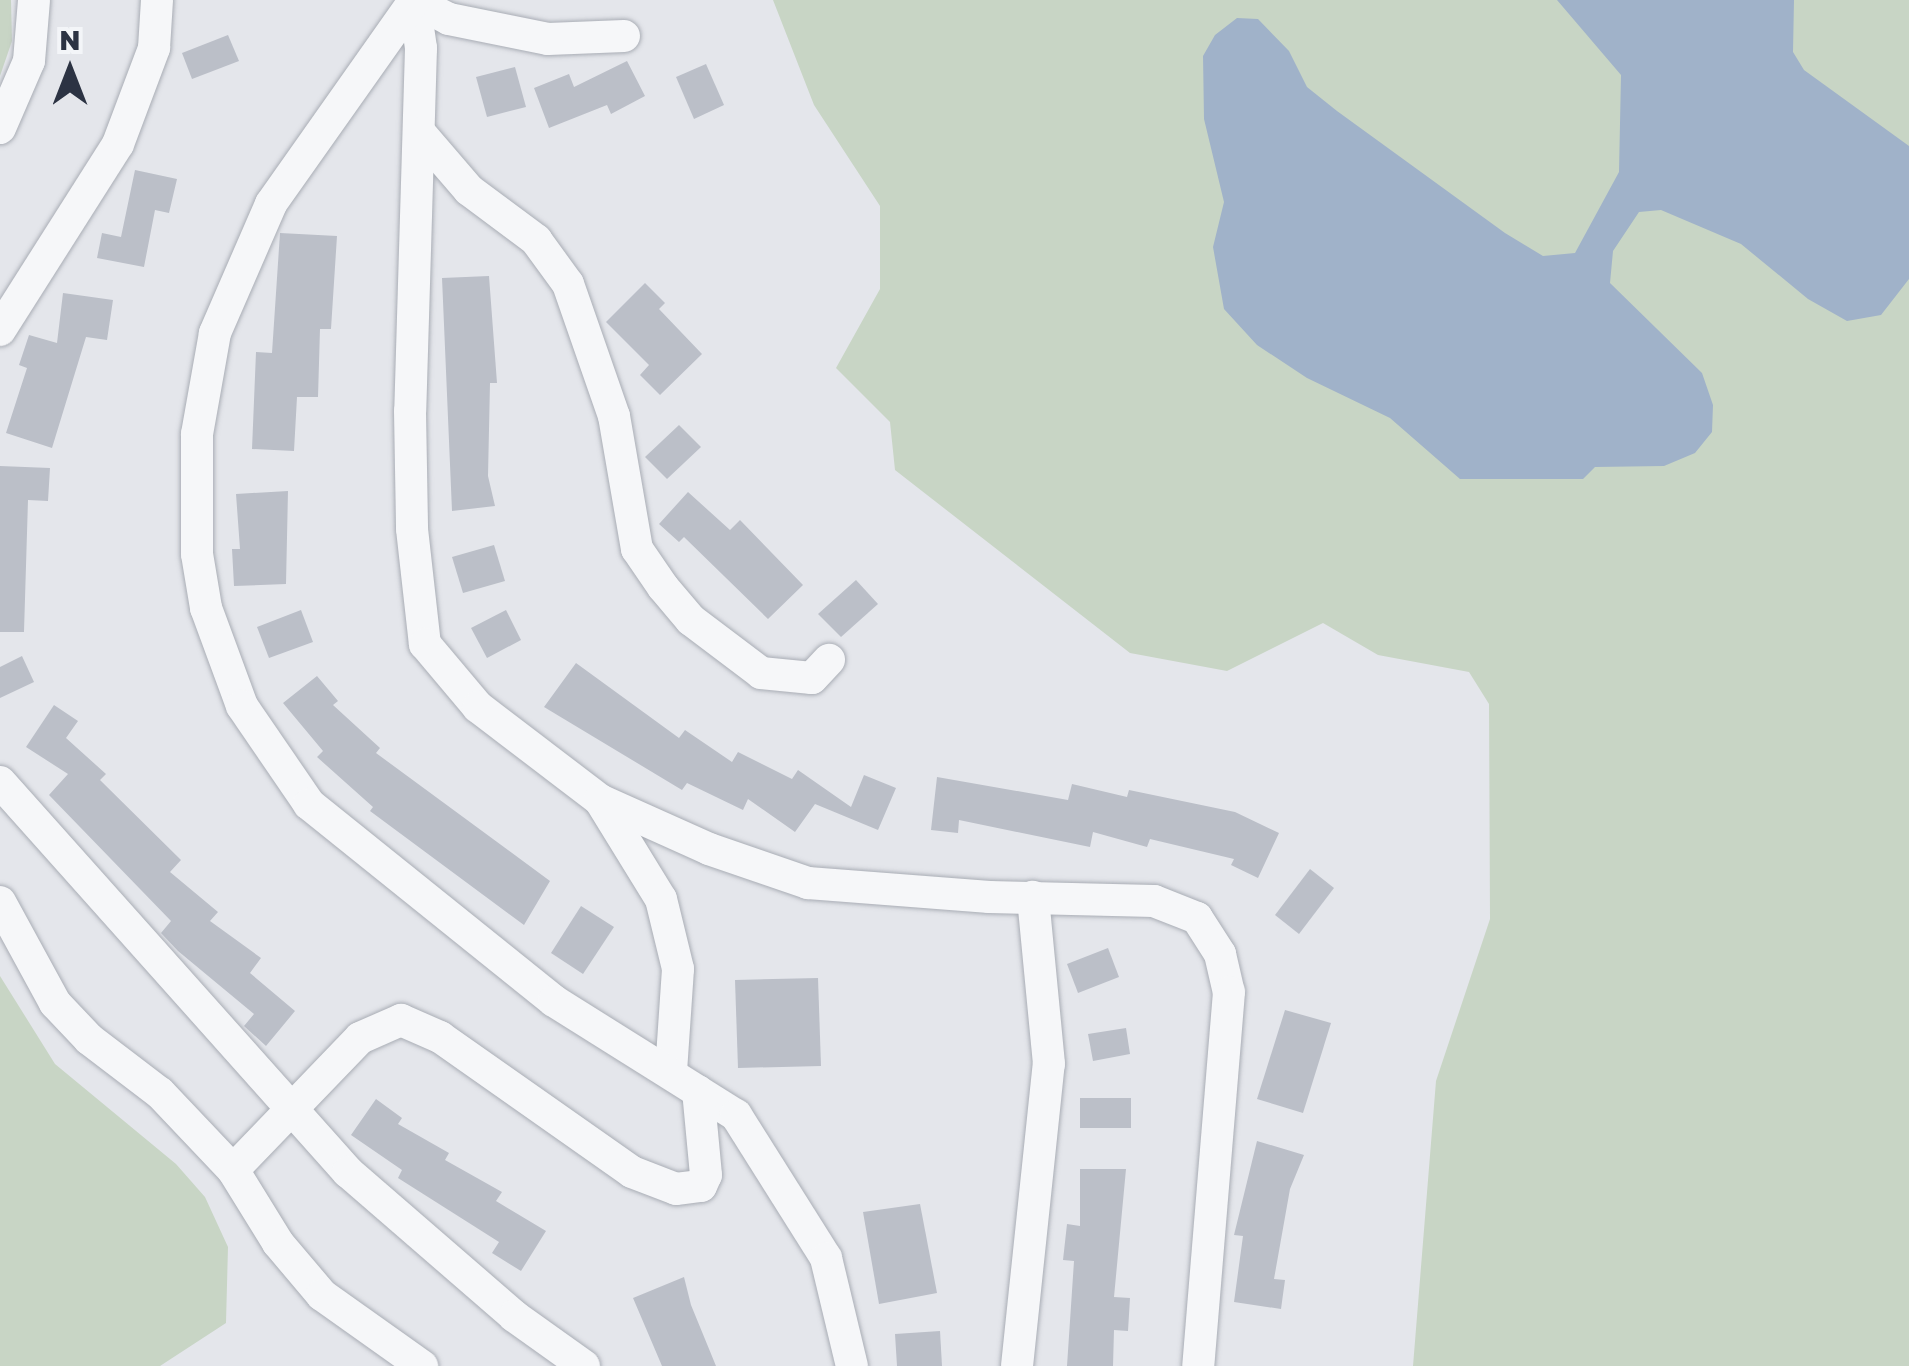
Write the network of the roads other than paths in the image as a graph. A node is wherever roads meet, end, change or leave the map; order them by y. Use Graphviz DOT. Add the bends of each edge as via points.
graph roads {
  1 [pos="34,0"];
  2 [pos="157,0"];
  3 [pos="414,0"];
  4 [pos="624,36"];
  5 [pos="0,128"];
  6 [pos="420,133"];
  7 [pos="0,330"];
  8 [pos="829,660"];
  9 [pos="0,782"];
  10 [pos="600,800"];
  11 [pos="1032,897"];
  12 [pos="0,902"];
  13 [pos="684,1082"];
  14 [pos="291,1112"];
  15 [pos="234,1170"];
  16 [pos="422,1366"];
  17 [pos="584,1366"];
  18 [pos="852,1366"];
  19 [pos="1017,1366"];
  20 [pos="1198,1366"];
  1 -- 5 [label="street" via="30,61"];
  2 -- 7 [label="street" via="154,48 118,144"];
  3 -- 4 [label="street" via="449,18 548,38"];
  3 -- 6 [label="street"];
  3 -- 13 [label="street" via="271,204 215,333 197,434 197,554 206,608 242,706 309,804 554,1001"];
  6 -- 8 [label="street" via="470,190 536,240 568,284 614,416 637,549 663,587 691,620 761,673 812,678"];
  6 -- 10 [label="street" via="410,411 412,529 425,644 478,707"];
  9 -- 14 [label="street"];
  10 -- 11 [label="street" via="808,883"];
  10 -- 13 [label="street" via="674,930"];
  11 -- 19 [label="street" via="1049,1064"];
  11 -- 20 [label="street" via="1173,905 1206,927 1220,954 1228,1037"];
  12 -- 15 [label="street" via="55,1002 89,1039 160,1093"];
  13 -- 14 [label="street" via="708,1164 701,1186 689,1190 632,1172 440,1037 401,1020 360,1038"];
  13 -- 18 [label="street" via="736,1115 810,1227 838,1294"];
  14 -- 15 [label="street"];
  14 -- 17 [label="street" via="348,1172 514,1316"];
  15 -- 16 [label="street" via="278,1243 322,1295"];
}
